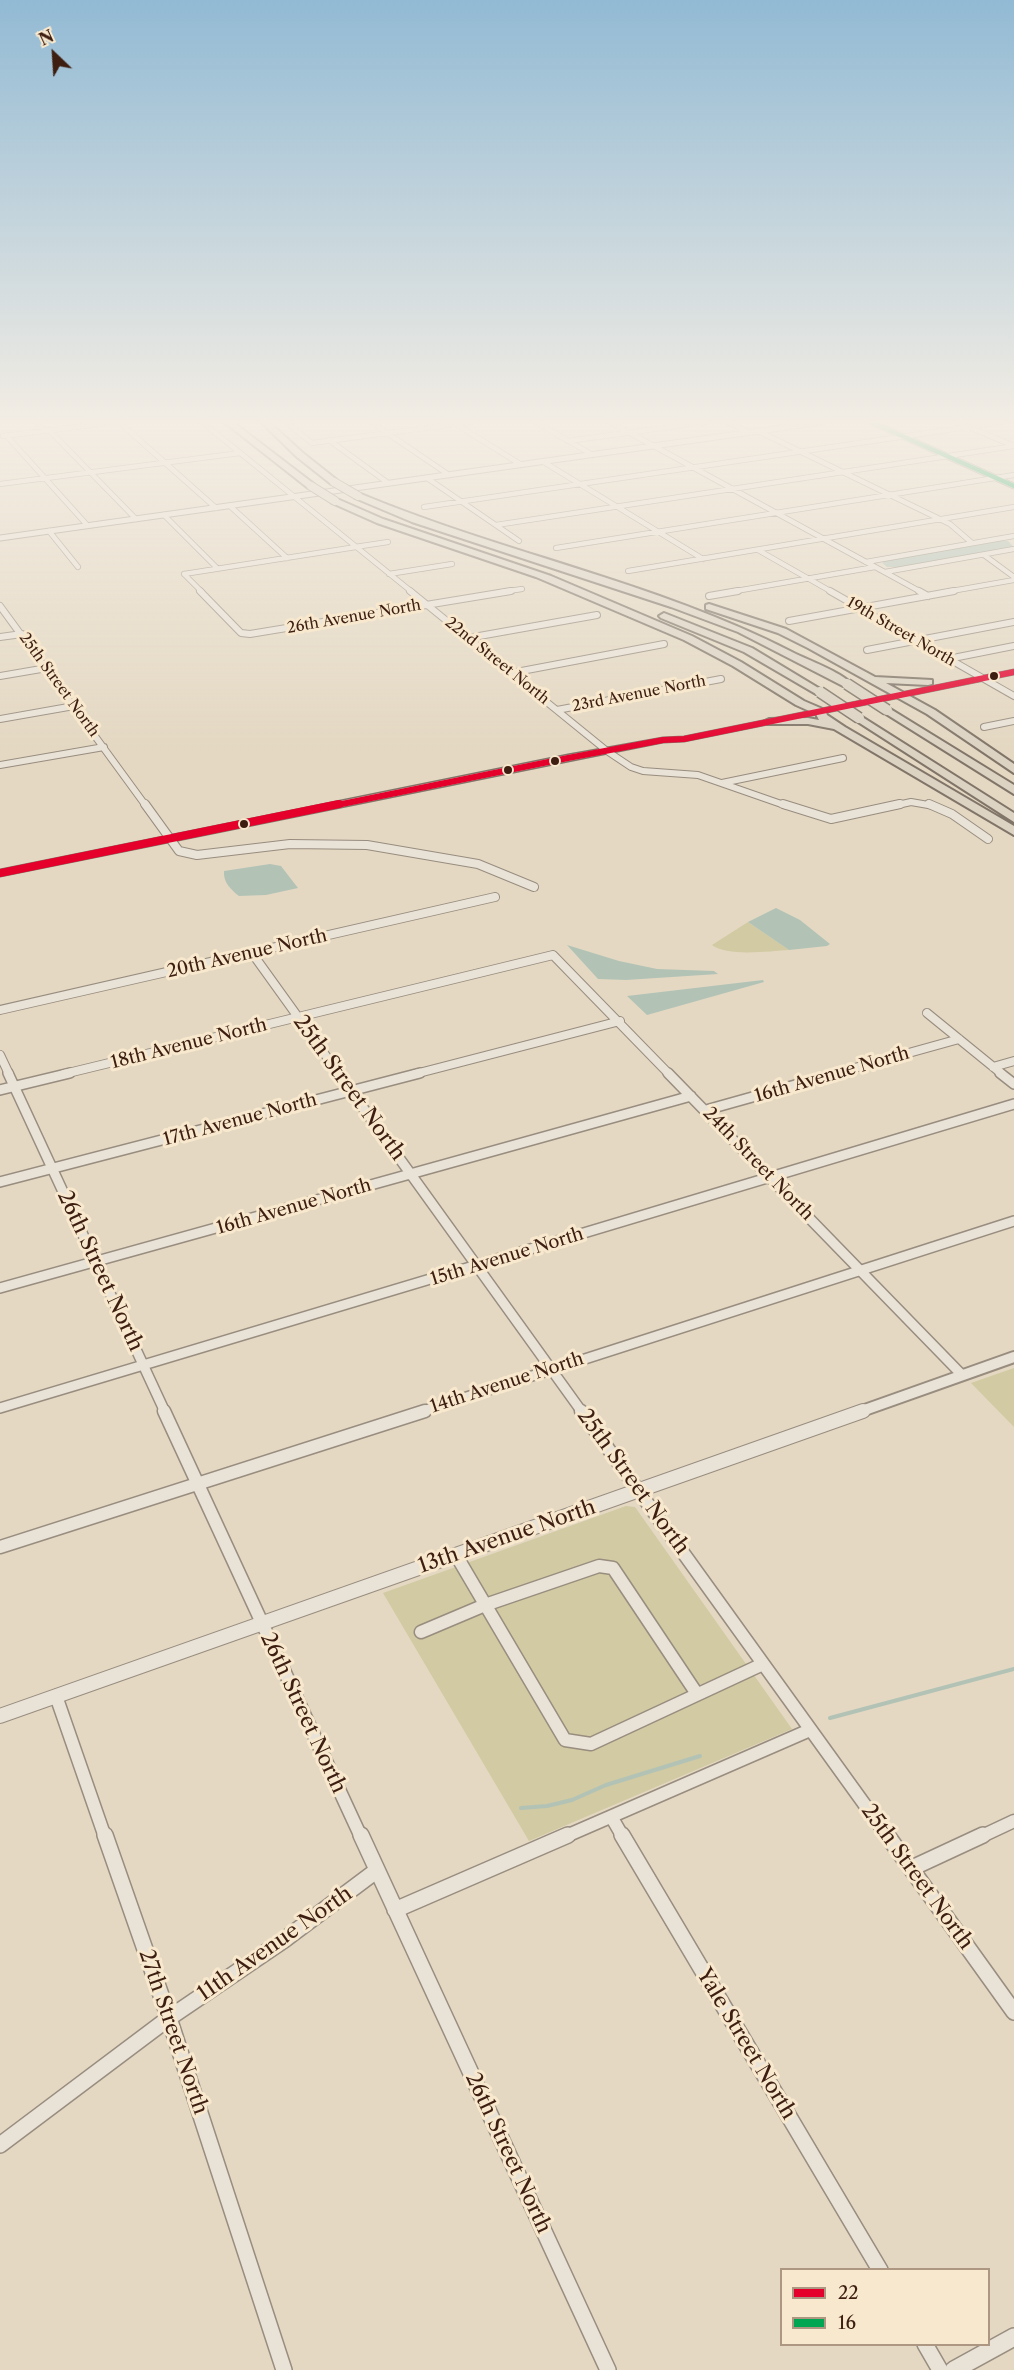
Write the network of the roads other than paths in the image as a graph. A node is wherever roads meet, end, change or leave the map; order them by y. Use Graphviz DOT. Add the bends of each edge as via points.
graph roads {
  1 [pos="36,533"];
  2 [pos="50,533"];
  3 [pos="182,533"];
  4 [pos="259,533"];
  5 [pos="338,533"];
  6 [pos="414,533"];
  7 [pos="453,533"];
  8 [pos="507,533"];
  9 [pos="654,533"];
  10 [pos="659,533"];
  11 [pos="811,533"];
  12 [pos="860,533"];
  13 [pos="960,533"];
  14 [pos="1014,536"];
  15 [pos="1,537"];
  16 [pos="823,539"];
  17 [pos="519,541"];
  18 [pos="388,542"];
  19 [pos="972,543"];
  20 [pos="356,547"];
  21 [pos="556,548"];
  22 [pos="1014,549"];
  23 [pos="758,550"];
  24 [pos="984,555"];
  25 [pos="287,558"];
  26 [pos="703,559"];
  27 [pos="865,562"];
  28 [pos="452,564"];
  29 [pos="78,567"];
  30 [pos="556,567"];
  31 [pos="875,567"];
  32 [pos="218,569"];
  33 [pos="628,571"];
  34 [pos="885,572"];
  35 [pos="389,574"];
  36 [pos="539,575"];
  37 [pos="808,579"];
  38 [pos="1014,579"];
  39 [pos="522,589"];
  40 [pos="709,596"];
  41 [pos="928,596"];
  42 [pos="428,605"];
  43 [pos="0,606"];
  44 [pos="859,608"];
  45 [pos="597,615"];
  46 [pos="789,621"];
  47 [pos="1014,622"];
  48 [pos="21,634"];
  49 [pos="0,637"];
  50 [pos="468,638"];
  51 [pos="917,641"];
  52 [pos="664,644"];
  53 [pos="1014,646"];
  54 [pos="867,651"];
  55 [pos="948,659"];
  56 [pos="1014,666"];
  57 [pos="47,668"];
  58 [pos="1014,672"];
  59 [pos="511,673"];
  60 [pos="973,674"];
  61 [pos="0,676"];
  62 [pos="869,677"];
  63 [pos="982,678"];
  64 [pos="721,679"];
  65 [pos="932,685"];
  66 [pos="890,690"];
  67 [pos="900,696"];
  68 [pos="1014,696"];
  69 [pos="790,697"];
  70 [pos="835,700"];
  71 [pos="875,701"];
  72 [pos="74,706"];
  73 [pos="806,706"];
  74 [pos="557,710"];
  75 [pos="821,712"];
  76 [pos="931,712"];
  77 [pos="771,718"];
  78 [pos="0,719"];
  79 [pos="1014,720"];
  80 [pos="984,727"];
  81 [pos="841,729"];
  82 [pos="104,747"];
  83 [pos="607,751"];
  84 [pos="843,758"];
  85 [pos="0,765"];
  86 [pos="1014,769"];
  87 [pos="722,783"];
  88 [pos="1014,790"];
  89 [pos="1014,818"];
  90 [pos="1014,831"];
  91 [pos="171,839"];
  92 [pos="988,839"];
  93 [pos="0,873"];
  94 [pos="534,887"];
  95 [pos="495,897"];
  96 [pos="252,952"];
  97 [pos="553,955"];
  98 [pos="0,1010"];
  99 [pos="927,1013"];
  100 [pos="299,1017"];
  101 [pos="620,1021"];
  102 [pos="958,1040"];
  103 [pos="0,1055"];
  104 [pos="1014,1061"];
  105 [pos="993,1067"];
  106 [pos="1014,1084"];
  107 [pos="15,1086"];
  108 [pos="0,1090"];
  109 [pos="352,1091"];
  110 [pos="691,1096"];
  111 [pos="1014,1104"];
  112 [pos="706,1110"];
  113 [pos="53,1168"];
  114 [pos="411,1174"];
  115 [pos="771,1178"];
  116 [pos="0,1182"];
  117 [pos="1014,1221"];
  118 [pos="96,1262"];
  119 [pos="479,1265"];
  120 [pos="862,1270"];
  121 [pos="0,1288"];
  122 [pos="1014,1356"];
  123 [pos="144,1366"];
  124 [pos="552,1368"];
  125 [pos="962,1375"];
  126 [pos="0,1408"];
  127 [pos="198,1483"];
  128 [pos="640,1490"];
  129 [pos="0,1547"];
  130 [pos="456,1555"];
  131 [pos="485,1605"];
  132 [pos="262,1623"];
  133 [pos="421,1632"];
  134 [pos="763,1664"];
  135 [pos="697,1694"];
  136 [pos="56,1696"];
  137 [pos="0,1716"];
  138 [pos="810,1730"];
  139 [pos="612,1818"];
  140 [pos="1014,1821"];
  141 [pos="912,1868"];
  142 [pos="376,1871"];
  143 [pos="395,1910"];
  144 [pos="1014,2012"];
  145 [pos="169,2018"];
  146 [pos="0,2145"];
  147 [pos="879,2268"];
  148 [pos="1014,2337"];
  149 [pos="926,2346"];
  150 [pos="285,2370"];
  151 [pos="608,2370"];
  152 [pos="940,2370"];
  153 [pos="954,2370"];
  1 -- 15 [label="street"];
  2 -- 29 [label="street"];
  3 -- 32 [label="street"];
  4 -- 25 [label="street"];
  5 -- 20 [label="street, 22nd Street North"];
  6 -- 36 [label="highway, bridge"];
  7 -- 30 [label="highway, bridge"];
  8 -- 17 [label="street"];
  9 -- 21 [label="street"];
  10 -- 26 [label="street"];
  11 -- 16 [label="street"];
  12 -- 16 [label="street"];
  13 -- 19 [label="street"];
  14 -- 19 [label="street"];
  16 -- 23 [label="street"];
  16 -- 27 [label="street"];
  18 -- 20 [label="street"];
  19 -- 27 [label="street"];
  20 -- 25 [label="street"];
  20 -- 35 [label="street, 22nd Street North"];
  22 -- 24 [label="street"];
  23 -- 26 [label="street"];
  23 -- 37 [label="street, 19th Street North"];
  24 -- 34 [label="street"];
  24 -- 38 [label="street"];
  25 -- 32 [label="street"];
  26 -- 33 [label="street"];
  27 -- 31 [label="street"];
  28 -- 35 [label="street"];
  30 -- 62 [label="highway" via="733,614 792,636"];
  30 -- 88 [label="highway, bridge" via="742,630 847,684"];
  31 -- 34 [label="street"];
  31 -- 37 [label="street"];
  32 -- 42 [label="street, 26th Avenue North" via="184,574 241,633 257,634"];
  34 -- 41 [label="street"];
  35 -- 42 [label="street, 22nd Street North"];
  36 -- 69 [label="highway" via="688,638"];
  36 -- 89 [label="highway, bridge" via="711,633 783,669"];
  37 -- 40 [label="street"];
  37 -- 44 [label="street, 19th Street North"];
  38 -- 41 [label="street"];
  39 -- 42 [label="street, 26th Avenue North"];
  41 -- 44 [label="street"];
  42 -- 50 [label="street, 22nd Street North"];
  43 -- 48 [label="street, 25th Street North"];
  44 -- 46 [label="street"];
  44 -- 51 [label="street, 19th Street North"];
  45 -- 50 [label="street"];
  47 -- 51 [label="street"];
  48 -- 49 [label="street"];
  48 -- 57 [label="street, 25th Street North"];
  50 -- 59 [label="street, 22nd Street North"];
  51 -- 54 [label="street"];
  51 -- 55 [label="street, 19th Street North"];
  52 -- 59 [label="street"];
  53 -- 55 [label="street"];
  55 -- 60 [label="street, 19th Street North"];
  56 -- 60 [label="main road"];
  57 -- 61 [label="street"];
  57 -- 72 [label="street, 25th Street North"];
  58 -- 63 [label="main road"];
  59 -- 74 [label="street, 22nd Street North"];
  60 -- 63 [label="street, 19th Street North"];
  60 -- 65 [label="main road"];
  62 -- 65 [label="highway"];
  62 -- 66 [label="highway"];
  63 -- 65 [label="main road"];
  63 -- 68 [label="street, 19th Street North"];
  64 -- 74 [label="street, 23rd Avenue North"];
  65 -- 66 [label="main road"];
  65 -- 67 [label="main road"];
  65 -- 76 [label="highway" via="923,698"];
  66 -- 67 [label="highway"];
  66 -- 70 [label="main road"];
  66 -- 71 [label="highway"];
  67 -- 71 [label="main road"];
  67 -- 76 [label="highway"];
  69 -- 73 [label="highway"];
  69 -- 77 [label="highway" via="788,704"];
  70 -- 73 [label="main road"];
  70 -- 75 [label="highway"];
  71 -- 75 [label="main road"];
  72 -- 78 [label="street"];
  72 -- 82 [label="street, 25th Street North"];
  73 -- 75 [label="highway"];
  73 -- 77 [label="main road"];
  74 -- 83 [label="street, 22nd Street North"];
  75 -- 77 [label="main road"];
  75 -- 81 [label="highway" via="822,717"];
  76 -- 86 [label="highway"];
  77 -- 81 [label="highway"];
  77 -- 83 [label="main road" via="684,739"];
  79 -- 80 [label="street"];
  81 -- 90 [label="highway"];
  82 -- 85 [label="street"];
  82 -- 91 [label="street, 25th Street North"];
  83 -- 87 [label="street, 22nd Street North" via="620,762 643,771 698,775"];
  83 -- 91 [label="main road"];
  84 -- 87 [label="street"];
  87 -- 92 [label="street, 22nd Street North" via="831,819 925,802 937,805"];
  91 -- 93 [label="main road"];
  91 -- 94 [label="street, 25th Street North" via="179,851 197,855 290,844 398,849 478,864"];
  95 -- 96 [label="street, 20th Avenue North"];
  96 -- 98 [label="street, 20th Avenue North"];
  96 -- 100 [label="street, 25th Street North"];
  97 -- 100 [label="street, 18th Avenue North"];
  97 -- 101 [label="street, 24th Street North"];
  99 -- 102 [label="street"];
  100 -- 107 [label="street, 18th Avenue North"];
  100 -- 109 [label="street, 25th Street North"];
  101 -- 109 [label="street, 17th Avenue North"];
  101 -- 110 [label="street, 24th Street North"];
  102 -- 105 [label="street"];
  102 -- 112 [label="street, 16th Avenue North"];
  103 -- 107 [label="street, 26th Street North"];
  104 -- 105 [label="street"];
  105 -- 106 [label="street"];
  107 -- 108 [label="street, 18th Avenue North"];
  107 -- 113 [label="street, 26th Street North"];
  109 -- 113 [label="street, 17th Avenue North"];
  109 -- 114 [label="street, 25th Street North"];
  110 -- 112 [label="street, 24th Street North"];
  110 -- 114 [label="street, 16th Avenue North"];
  111 -- 115 [label="street, 15th Avenue North"];
  112 -- 115 [label="street, 24th Street North"];
  113 -- 116 [label="street, 17th Avenue North"];
  113 -- 118 [label="street, 26th Street North"];
  114 -- 118 [label="street, 16th Avenue North"];
  114 -- 119 [label="street, 25th Street North"];
  115 -- 119 [label="street, 15th Avenue North"];
  115 -- 120 [label="street, 24th Street North"];
  117 -- 120 [label="street, 14th Avenue North"];
  118 -- 121 [label="street, 16th Avenue North"];
  118 -- 123 [label="street, 26th Street North"];
  119 -- 123 [label="street, 15th Avenue North"];
  119 -- 124 [label="street, 25th Street North"];
  120 -- 124 [label="street, 14th Avenue North"];
  120 -- 125 [label="street, 24th Street North"];
  122 -- 125 [label="street, 13th Avenue North"];
  123 -- 126 [label="street, 15th Avenue North"];
  123 -- 127 [label="street, 26th Street North"];
  124 -- 127 [label="street, 14th Avenue North"];
  124 -- 128 [label="street, 25th Street North"];
  125 -- 128 [label="street, 13th Avenue North"];
  127 -- 129 [label="street, 14th Avenue North"];
  127 -- 132 [label="street, 26th Street North"];
  128 -- 130 [label="street, 13th Avenue North"];
  128 -- 134 [label="street, 25th Street North"];
  130 -- 131 [label="street"];
  130 -- 132 [label="street, 13th Avenue North"];
  131 -- 133 [label="street"];
  131 -- 135 [label="street" via="599,1566 613,1568"];
  131 -- 135 [label="street" via="565,1740 591,1744"];
  132 -- 136 [label="street, 13th Avenue North"];
  132 -- 142 [label="street, 26th Street North"];
  134 -- 135 [label="street"];
  134 -- 138 [label="street, 25th Street North"];
  136 -- 137 [label="street, 13th Avenue North"];
  136 -- 145 [label="street, 27th Street North"];
  138 -- 139 [label="street"];
  138 -- 141 [label="street, 25th Street North"];
  139 -- 143 [label="street"];
  139 -- 147 [label="street, Yale Street North"];
  140 -- 141 [label="street"];
  141 -- 144 [label="street, 25th Street North"];
  142 -- 143 [label="street, 26th Street North"];
  142 -- 145 [label="street, 11th Avenue North"];
  143 -- 151 [label="street, 26th Street North"];
  145 -- 146 [label="street, 11th Avenue North"];
  145 -- 150 [label="street, 27th Street North"];
  148 -- 153 [label="street"];
  149 -- 152 [label="street"];
}
